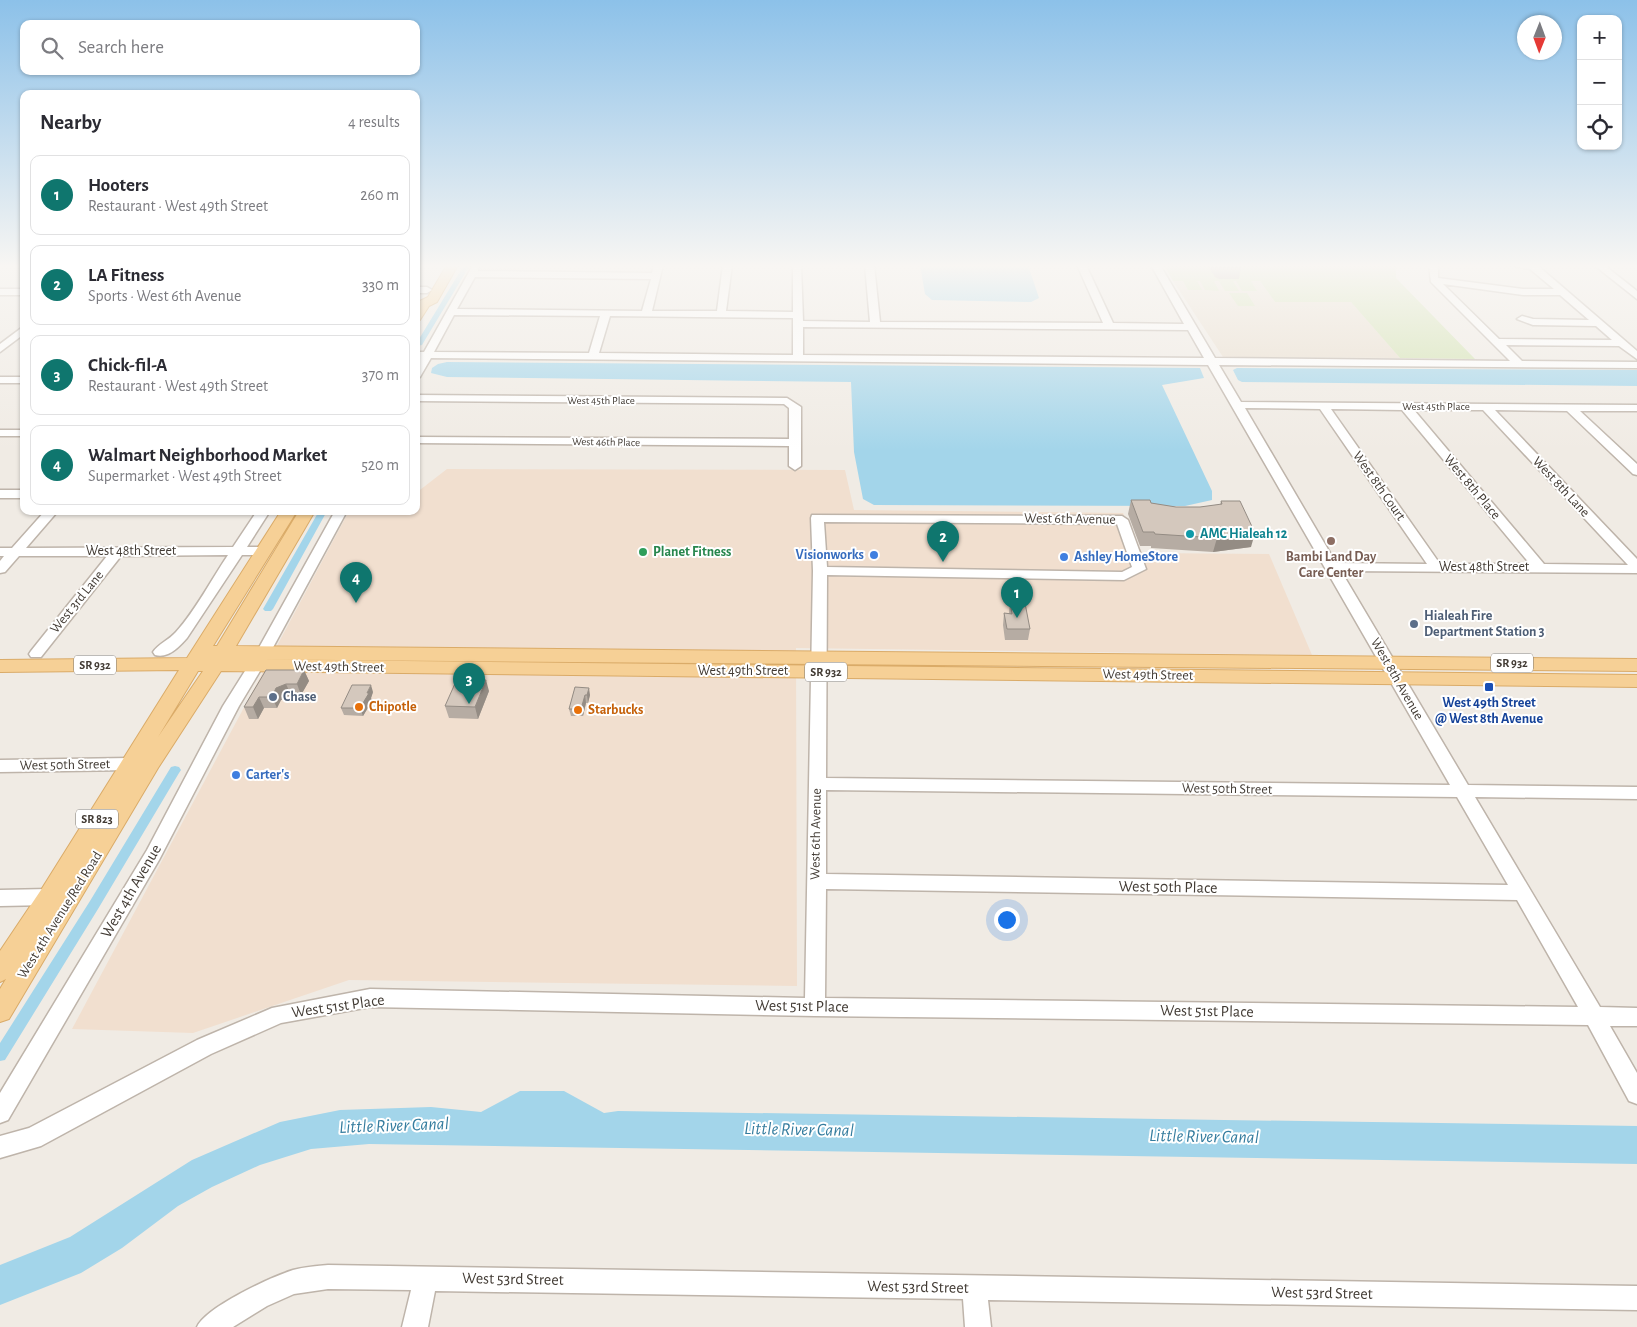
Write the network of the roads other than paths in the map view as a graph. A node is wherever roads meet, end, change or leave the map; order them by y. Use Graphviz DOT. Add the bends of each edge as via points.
graph roads {
  1 [pos="442,327"];
  2 [pos="602,327"];
  3 [pos="797,327"];
  4 [pos="1188,327"];
  5 [pos="1191,327"];
  6 [pos="1481,327"];
  7 [pos="1602,327"];
  8 [pos="20,332"];
  9 [pos="0,333"];
  10 [pos="20,333"];
  11 [pos="1496,342"];
  12 [pos="1622,343"];
  13 [pos="0,348"];
  14 [pos="422,355"];
  15 [pos="1637,356"];
  16 [pos="593,357"];
  17 [pos="798,358"];
  18 [pos="1211,362"];
  19 [pos="1519,364"];
  20 [pos="1637,365"];
  21 [pos="0,380"];
  22 [pos="20,380"];
  23 [pos="420,398"];
  24 [pos="1236,405"];
  25 [pos="1323,405"];
  26 [pos="1405,406"];
  27 [pos="1486,406"];
  28 [pos="1569,407"];
  29 [pos="1637,408"];
  30 [pos="0,433"];
  31 [pos="20,433"];
  32 [pos="420,440"];
  33 [pos="796,443"];
  34 [pos="795,466"];
  35 [pos="1637,471"];
  36 [pos="0,494"];
  37 [pos="20,494"];
  38 [pos="48,515"];
  39 [pos="261,515"];
  40 [pos="286,515"];
  41 [pos="305,515"];
  42 [pos="339,515"];
  43 [pos="118,551"];
  44 [pos="237,551"];
  45 [pos="262,551"];
  46 [pos="0,552"];
  47 [pos="15,552"];
  48 [pos="1331,567"];
  49 [pos="1436,567"];
  50 [pos="1538,567"];
  51 [pos="1637,568"];
  52 [pos="0,569"];
  53 [pos="820,571"];
  54 [pos="160,652"];
  55 [pos="0,654"];
  56 [pos="36,654"];
  57 [pos="195,658"];
  58 [pos="219,659"];
  59 [pos="259,660"];
  60 [pos="1561,664"];
  61 [pos="1637,664"];
  62 [pos="819,665"];
  63 [pos="0,666"];
  64 [pos="1092,667"];
  65 [pos="1392,670"];
  66 [pos="1498,679"];
  67 [pos="1637,681"];
  68 [pos="130,764"];
  69 [pos="0,766"];
  70 [pos="817,784"];
  71 [pos="1461,791"];
  72 [pos="1637,793"];
  73 [pos="815,881"];
  74 [pos="1521,893"];
  75 [pos="49,897"];
  76 [pos="0,898"];
  77 [pos="0,972"];
  78 [pos="5,1003"];
  79 [pos="815,1007"];
  80 [pos="1594,1016"];
  81 [pos="1637,1017"];
  82 [pos="1637,1094"];
  83 [pos="0,1113"];
  84 [pos="0,1147"];
  85 [pos="426,1277"];
  86 [pos="974,1288"];
  87 [pos="1637,1298"];
  88 [pos="210,1327"];
  89 [pos="415,1327"];
  90 [pos="978,1327"];
  1 -- 14 [label="street"];
  2 -- 16 [label="street"];
  3 -- 17 [label="street"];
  4 -- 5 [label="street"];
  5 -- 18 [label="street, West 8th Avenue"];
  6 -- 11 [label="street"];
  7 -- 12 [label="street"];
  8 -- 9 [label="street"];
  10 -- 13 [label="street"];
  11 -- 12 [label="street"];
  11 -- 19 [label="street"];
  12 -- 15 [label="street"];
  14 -- 16 [label="street"];
  16 -- 17 [label="street"];
  17 -- 18 [label="street"];
  18 -- 19 [label="street"];
  18 -- 24 [label="street, West 8th Avenue"];
  19 -- 20 [label="street"];
  21 -- 22 [label="street"];
  23 -- 33 [label="street, West 45th Place" via="787,401 795,407"];
  24 -- 25 [label="street, West 45th Place"];
  24 -- 48 [label="street, West 8th Avenue"];
  25 -- 26 [label="street, West 45th Place"];
  25 -- 49 [label="street, West 8th Court"];
  26 -- 27 [label="street, West 45th Place"];
  26 -- 50 [label="street, West 8th Place"];
  27 -- 28 [label="street, West 45th Place"];
  27 -- 51 [label="street, West 8th Lane"];
  28 -- 29 [label="street, West 45th Place"];
  28 -- 35 [label="street"];
  30 -- 31 [label="street"];
  32 -- 33 [label="street, West 46th Place"];
  33 -- 34 [label="street"];
  36 -- 37 [label="street"];
  38 -- 47 [label="street"];
  39 -- 44 [label="street"];
  40 -- 45 [label="main road, SR 823"];
  41 -- 58 [label="main road, SR 823"];
  42 -- 59 [label="street, West 4th Avenue"];
  43 -- 44 [label="street, West 48th Street"];
  43 -- 47 [label="street, West 48th Street"];
  43 -- 56 [label="street, West 3rd Lane"];
  44 -- 45 [label="street, West 48th Street"];
  44 -- 54 [label="street" via="182,635"];
  45 -- 57 [label="main road, SR 823"];
  46 -- 47 [label="street, West 48th Street"];
  47 -- 52 [label="street"];
  48 -- 49 [label="street, West 48th Street"];
  48 -- 65 [label="street, West 8th Avenue"];
  49 -- 50 [label="street, West 48th Street"];
  50 -- 51 [label="street, West 48th Street"];
  53 -- 53 [label="street, West 6th Avenue" via="817,518 1122,520 1139,569 1124,576"];
  53 -- 62 [label="street, West 6th Avenue"];
  54 -- 56 [label="main road, West 49th Street / SR 932"];
  54 -- 57 [label="main road, West 49th Street / SR 932"];
  55 -- 56 [label="main road, West 49th Street / SR 932"];
  57 -- 58 [label="main road, West 49th Street / SR 932"];
  57 -- 63 [label="main road, West 49th Street / SR 932"];
  57 -- 68 [label="main road, West 4th Avenue/Red Road / SR 823"];
  58 -- 59 [label="main road, West 49th Street / SR 932"];
  58 -- 78 [label="main road, West 4th Avenue/Red Road / SR 823" via="151,763"];
  59 -- 62 [label="main road, West 49th Street / SR 932"];
  59 -- 83 [label="street, West 4th Avenue" via="153,855"];
  60 -- 61 [label="main road, West 49th Street / SR 932"];
  60 -- 65 [label="main road, West 49th Street / SR 932"];
  60 -- 66 [label="main road" via="1556,676"];
  62 -- 64 [label="main road, West 49th Street / SR 932"];
  62 -- 64 [label="main road, West 49th Street / SR 932" via="1028,674"];
  62 -- 70 [label="street, West 6th Avenue"];
  64 -- 65 [label="main road, West 49th Street / SR 932"];
  64 -- 65 [label="main road, West 49th Street / SR 932" via="1096,671 1110,665 1154,660"];
  65 -- 66 [label="main road, West 49th Street / SR 932"];
  65 -- 71 [label="street, West 8th Avenue"];
  66 -- 67 [label="main road, West 49th Street / SR 932"];
  68 -- 69 [label="street, West 50th Street"];
  68 -- 75 [label="main road, West 4th Avenue/Red Road / SR 823"];
  70 -- 71 [label="street, West 50th Street"];
  70 -- 73 [label="street, West 6th Avenue"];
  71 -- 72 [label="street, West 50th Street"];
  71 -- 74 [label="street, West 8th Avenue"];
  73 -- 74 [label="street, West 50th Place"];
  73 -- 79 [label="street, West 6th Avenue"];
  74 -- 80 [label="street, West 8th Avenue"];
  75 -- 76 [label="street"];
  75 -- 77 [label="main road, West 4th Avenue/Red Road / SR 823"];
  75 -- 78 [label="main road" via="49,918 14,974"];
  79 -- 80 [label="street, West 51st Place"];
  79 -- 84 [label="street, West 51st Place" via="361,999 279,1014 204,1047 33,1138"];
  80 -- 81 [label="street, West 51st Place"];
  80 -- 82 [label="street, West 8th Avenue"];
  85 -- 86 [label="street, West 53rd Street"];
  85 -- 88 [label="street, West 53rd Street" via="328,1277 294,1282 258,1297"];
  85 -- 89 [label="street"];
  86 -- 87 [label="street, West 53rd Street"];
  86 -- 90 [label="street"];
}
